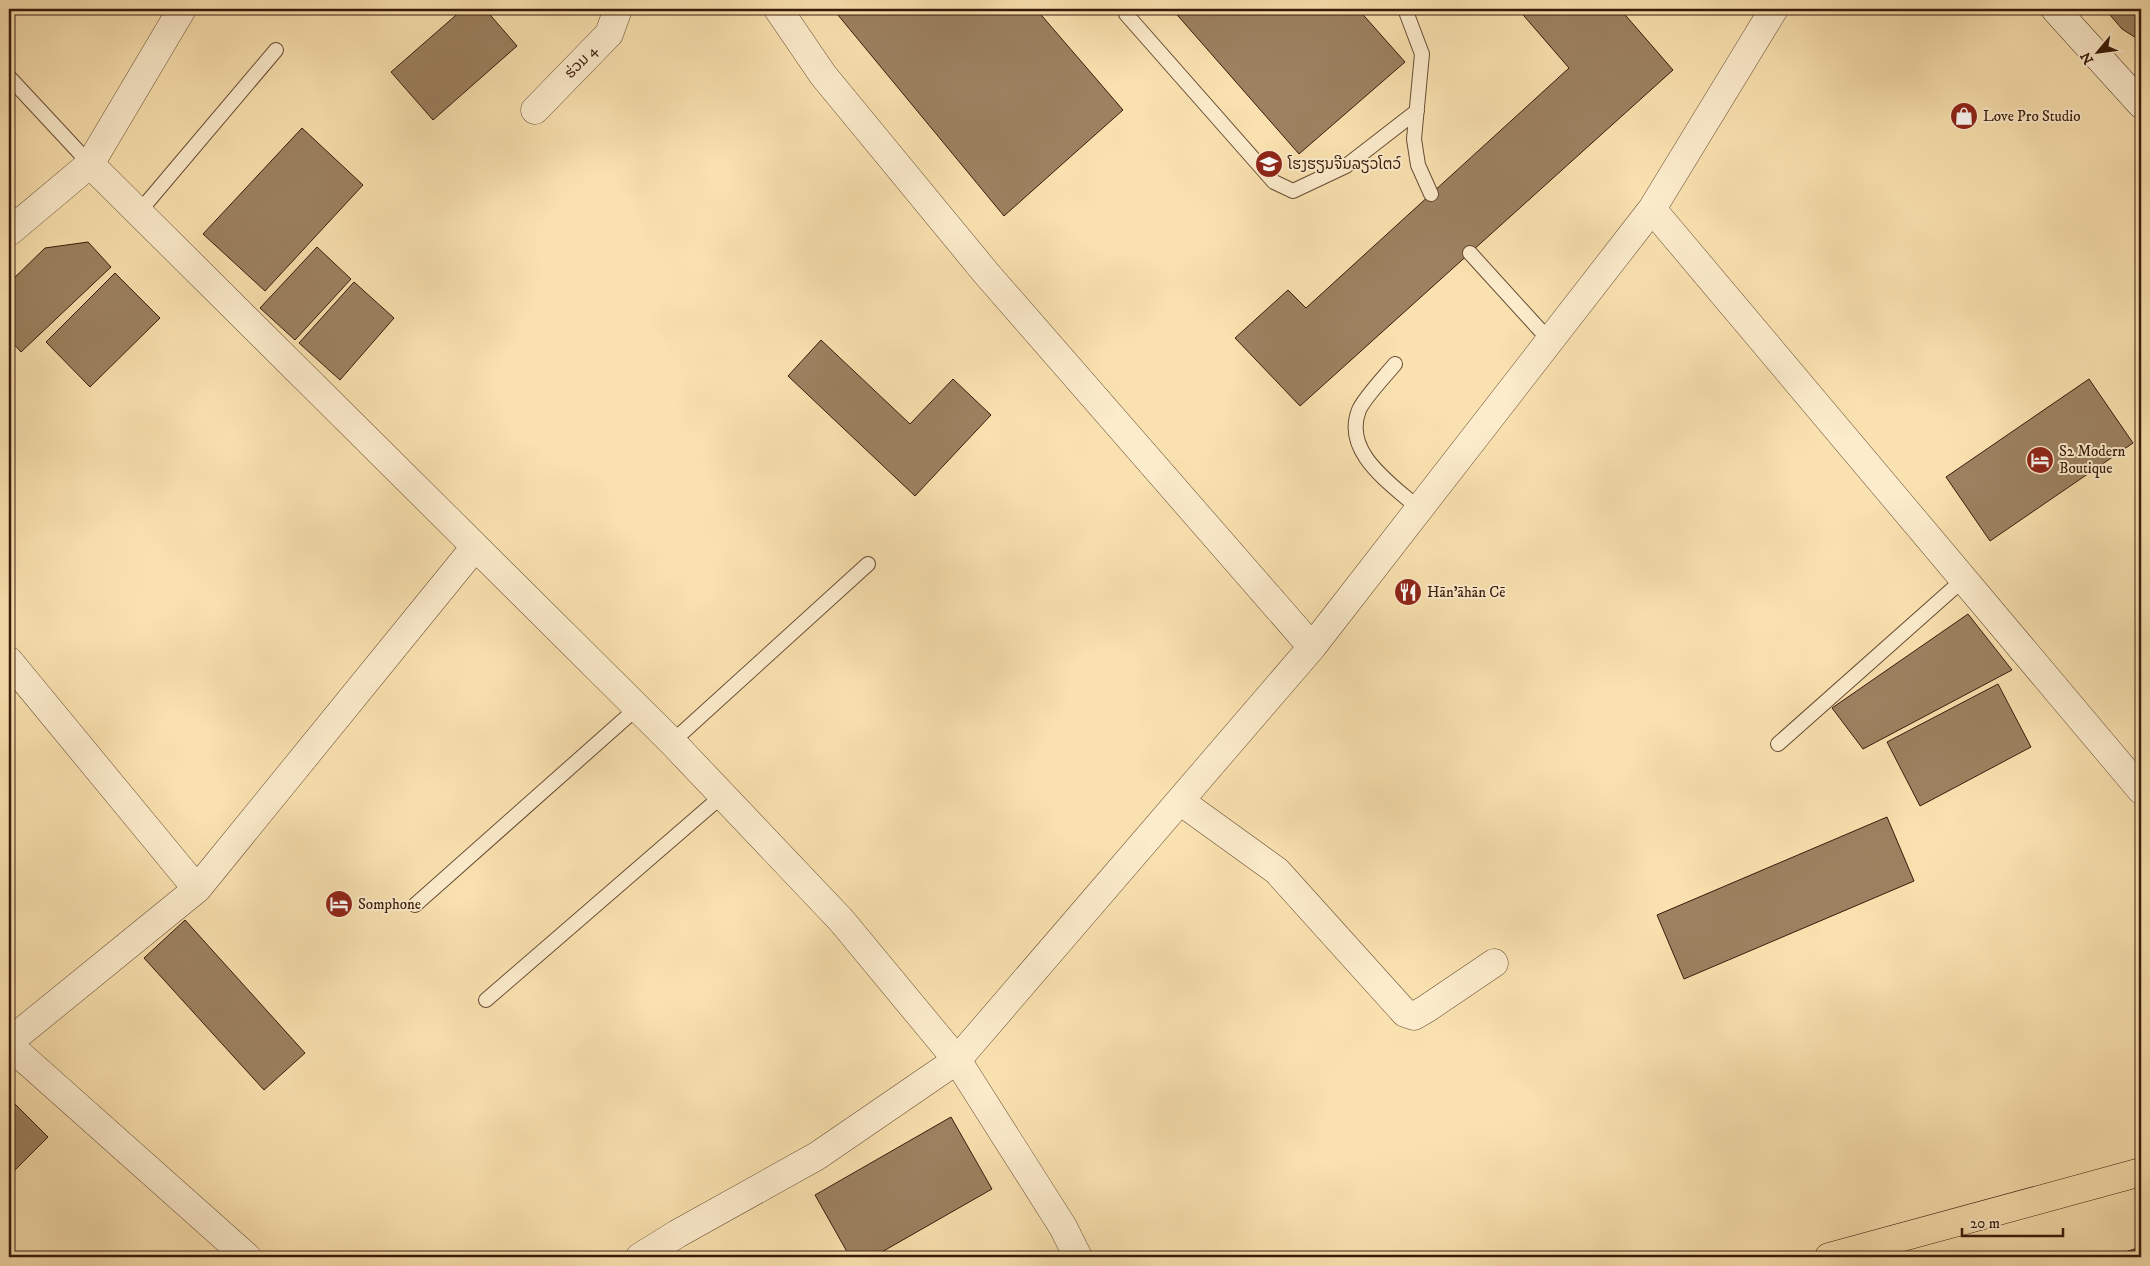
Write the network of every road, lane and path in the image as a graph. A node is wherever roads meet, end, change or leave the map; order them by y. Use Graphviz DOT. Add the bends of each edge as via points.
graph roads {
  1 [pos="182,9"];
  2 [pos="618,9"];
  3 [pos="778,9"];
  4 [pos="1405,9"];
  5 [pos="1774,9"];
  6 [pos="2055,9"];
  7 [pos="1126,14"];
  8 [pos="276,50"];
  9 [pos="9,77"];
  10 [pos="2141,104"];
  11 [pos="535,110"];
  12 [pos="1417,111"];
  13 [pos="90,164"];
  14 [pos="1431,194"];
  15 [pos="1652,209"];
  16 [pos="139,212"];
  17 [pos="9,232"];
  18 [pos="1470,253"];
  19 [pos="1550,341"];
  20 [pos="1395,364"];
  21 [pos="1419,509"];
  22 [pos="475,547"];
  23 [pos="868,564"];
  24 [pos="1964,578"];
  25 [pos="1312,647"];
  26 [pos="9,661"];
  27 [pos="637,708"];
  28 [pos="672,742"];
  29 [pos="1778,744"];
  30 [pos="2141,790"];
  31 [pos="723,795"];
  32 [pos="1180,801"];
  33 [pos="197,890"];
  34 [pos="415,905"];
  35 [pos="1494,963"];
  36 [pos="486,1000"];
  37 [pos="9,1043"];
  38 [pos="957,1060"];
  39 [pos="2141,1172"];
  40 [pos="247,1257"];
  41 [pos="640,1257"];
  42 [pos="1078,1257"];
  43 [pos="1829,1257"];
  1 -- 13 [label="street"];
  2 -- 11 [label="street, ຮ່ວມ 4" via="609,34"];
  3 -- 25 [label="street" via="823,75 986,272"];
  4 -- 12 [label="lane" via="1422,54"];
  5 -- 15 [label="street"];
  6 -- 10 [label="street"];
  7 -- 12 [label="lane" via="1274,182 1293,190 1346,166"];
  8 -- 16 [label="lane"];
  9 -- 13 [label="lane"];
  12 -- 14 [label="lane" via="1414,139 1418,165"];
  13 -- 16 [label="street"];
  13 -- 17 [label="street"];
  15 -- 19 [label="street"];
  15 -- 24 [label="street"];
  16 -- 22 [label="street"];
  18 -- 19 [label="lane"];
  19 -- 21 [label="street"];
  20 -- 21 [label="lane" via="1360,409 1355,429 1359,446 1369,464"];
  21 -- 25 [label="street"];
  22 -- 27 [label="street"];
  22 -- 33 [label="street"];
  23 -- 28 [label="lane"];
  24 -- 29 [label="lane"];
  24 -- 30 [label="street"];
  25 -- 32 [label="street"];
  26 -- 33 [label="street"];
  27 -- 28 [label="street"];
  27 -- 34 [label="lane"];
  28 -- 31 [label="street"];
  31 -- 36 [label="lane"];
  31 -- 38 [label="street" via="841,920"];
  32 -- 35 [label="street" via="1277,871 1405,1013 1414,1016"];
  32 -- 38 [label="street"];
  33 -- 37 [label="street"];
  37 -- 40 [label="street"];
  38 -- 41 [label="street" via="817,1156"];
  38 -- 42 [label="street" via="1063,1227"];
  39 -- 43 [label="main road"];
}
